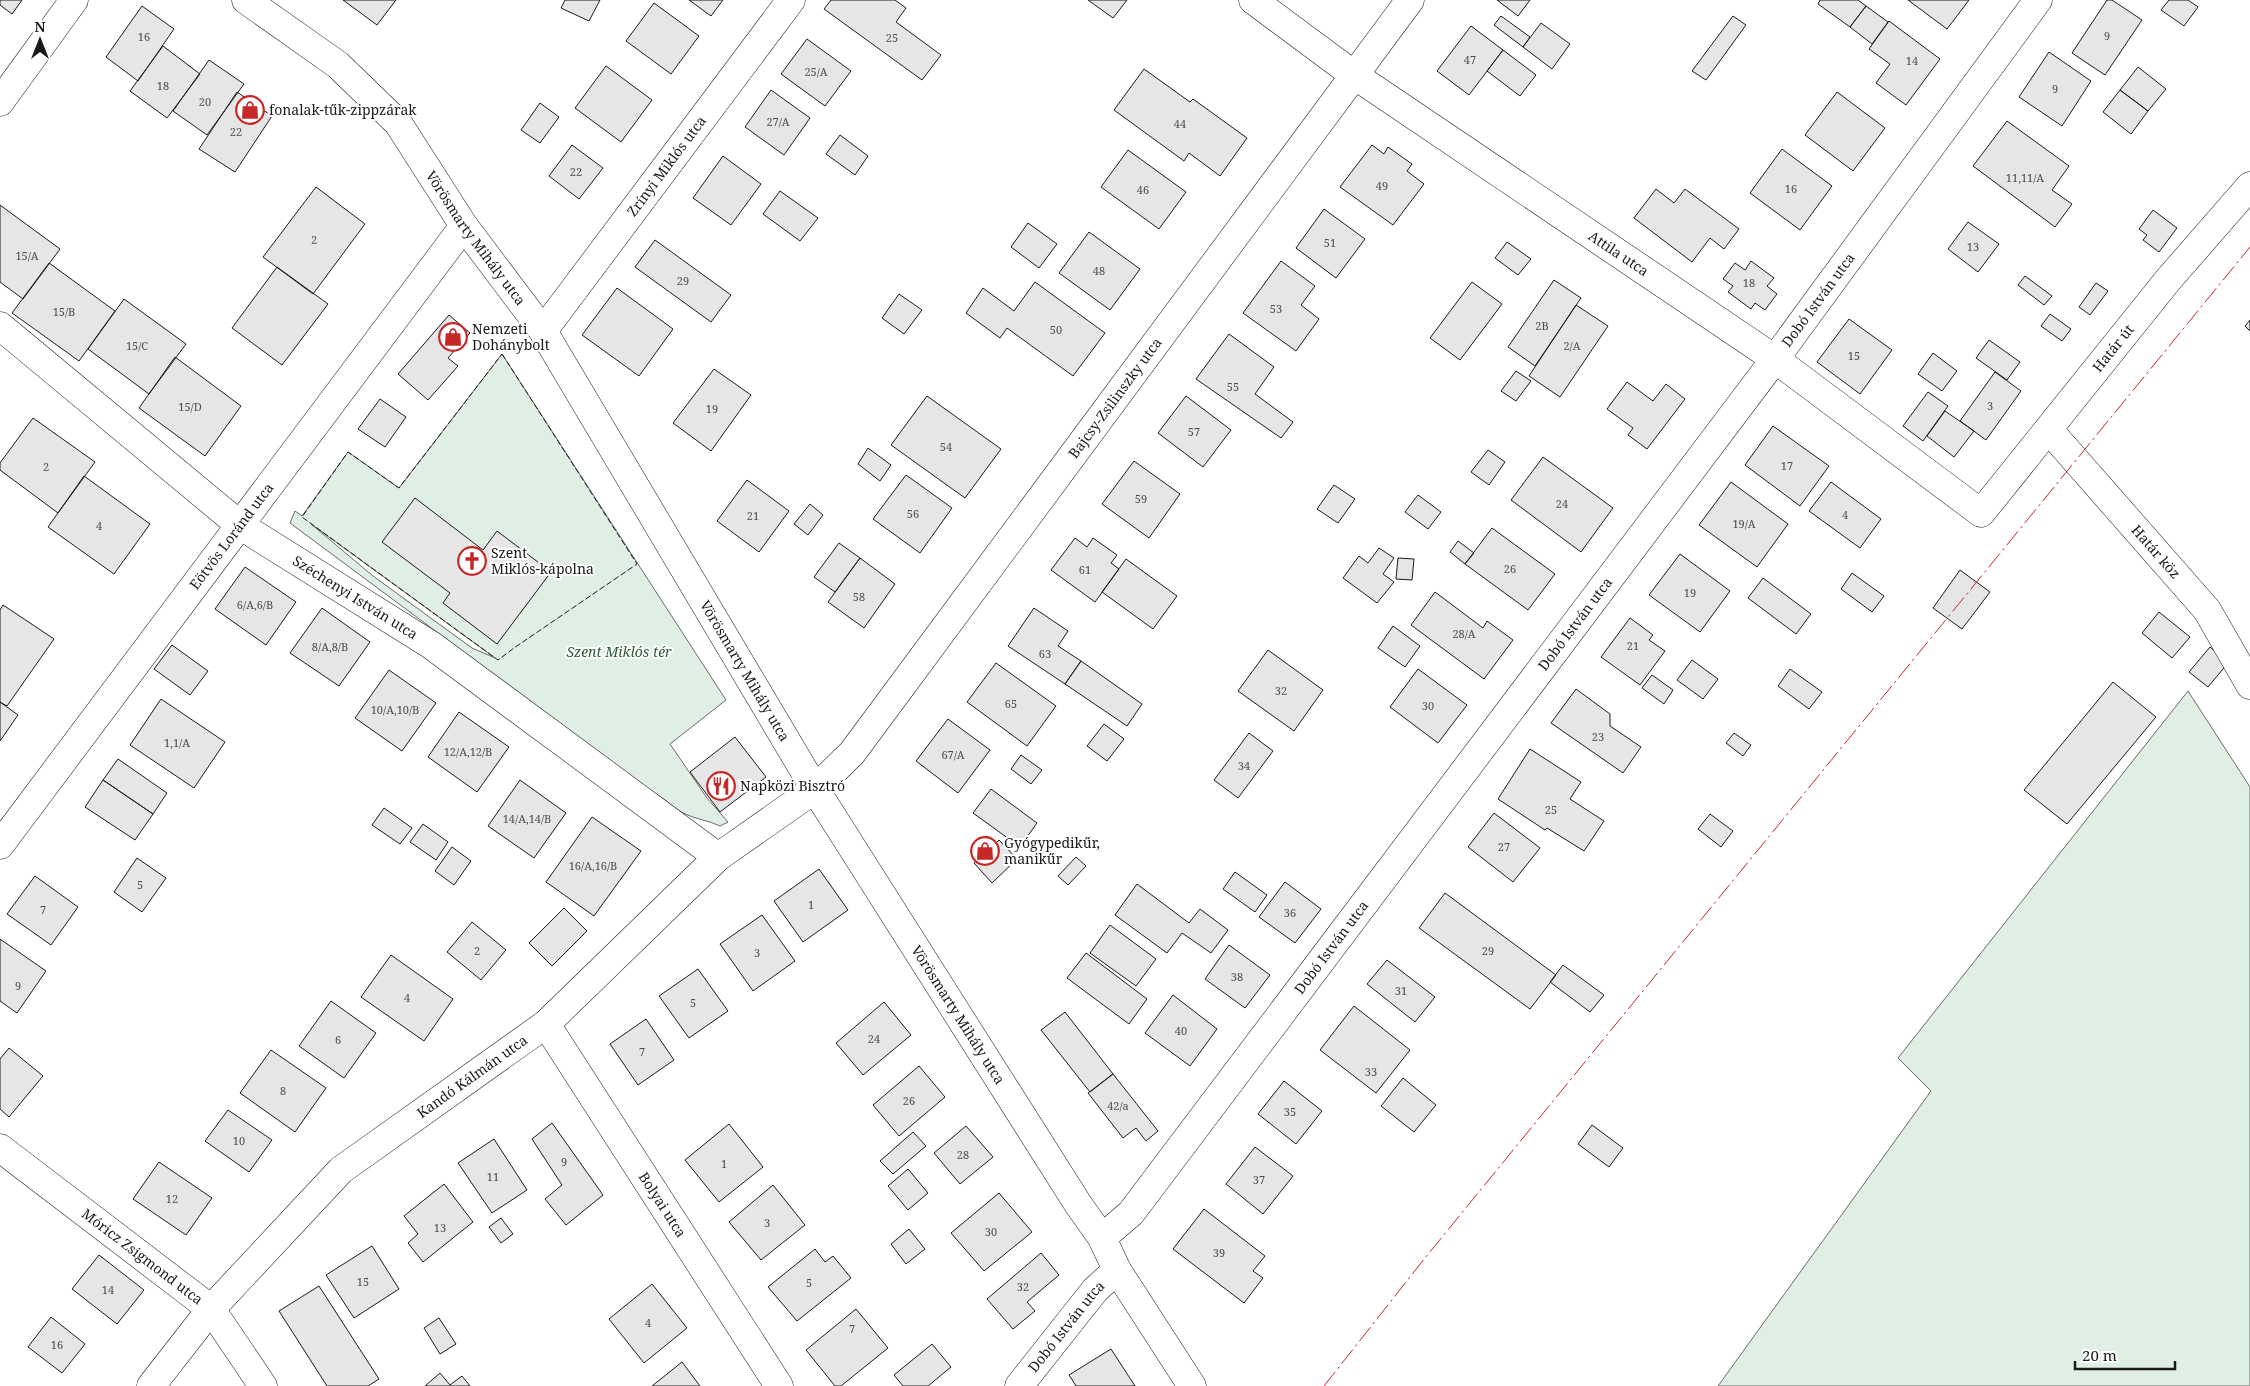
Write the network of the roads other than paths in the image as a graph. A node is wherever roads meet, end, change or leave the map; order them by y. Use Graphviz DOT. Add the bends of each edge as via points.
graph roads {
  1 [pos="74,0"];
  2 [pos="246,0"];
  3 [pos="791,0"];
  4 [pos="1253,0"];
  5 [pos="1410,0"];
  6 [pos="2038,0"];
  7 [pos="1354,75"];
  8 [pos="0,102"];
  9 [pos="2250,186"];
  10 [pos="464,226"];
  11 [pos="0,326"];
  12 [pos="544,331"];
  13 [pos="1775,359"];
  14 [pos="2048,430"];
  15 [pos="1981,513"];
  16 [pos="241,526"];
  17 [pos="2250,685"];
  18 [pos="815,789"];
  19 [pos="0,845"];
  20 [pos="718,857"];
  21 [pos="546,1024"];
  22 [pos="0,1148"];
  23 [pos="1102,1238"];
  24 [pos="1117,1270"];
  25 [pos="211,1309"];
  26 [pos="151,1386"];
  27 [pos="263,1386"];
  28 [pos="779,1386"];
  29 [pos="1019,1386"];
  30 [pos="1192,1386"];
  1 -- 8 [label="street"];
  2 -- 10 [label="street, Vörösmarty Mihály utca" via="338,65 398,123"];
  3 -- 12 [label="street, Zrínyi Miklós utca"];
  4 -- 7 [label="street, Attila utca"];
  5 -- 7 [label="street, Bajcsy-Zsilinszky utca"];
  6 -- 13 [label="street, Dobó István utca"];
  7 -- 13 [label="street, Attila utca"];
  7 -- 18 [label="street, Bajcsy-Zsilinszky utca" via="852,754"];
  9 -- 14 [label="street, Határ út" via="2168,280"];
  10 -- 12 [label="street, Vörösmarty Mihály utca"];
  10 -- 16 [label="street, Eötvös Loránd utca"];
  11 -- 16 [label="street, Széchenyi István utca"];
  12 -- 18 [label="street, Vörösmarty Mihály utca"];
  13 -- 15 [label="street, Attila utca"];
  13 -- 23 [label="street, Dobó István utca" via="1131,1213"];
  14 -- 15 [label="street, Határ út"];
  14 -- 17 [label="street, Határ köz" via="2207,610"];
  16 -- 19 [label="street, Eötvös Loránd utca"];
  16 -- 20 [label="street, Széchenyi István utca" via="431,645"];
  18 -- 20 [label="street, Kandó Kálmán utca"];
  18 -- 23 [label="street, Vörösmarty Mihály utca"];
  20 -- 21 [label="street, Kandó Kálmán utca"];
  21 -- 25 [label="street, Kandó Kálmán utca" via="341,1170"];
  21 -- 28 [label="street, Bolyai utca"];
  22 -- 25 [label="street, Móricz Zsigmond utca"];
  23 -- 24 [label="street, Vörösmarty Mihály utca"];
  24 -- 29 [label="street, Dobó István utca" via="1094,1290"];
  24 -- 30 [label="street, Vörösmarty Mihály utca"];
  25 -- 26 [label="street, Kandó Kálmán utca"];
  25 -- 27 [label="street, Móricz Zsigmond utca"];
}
